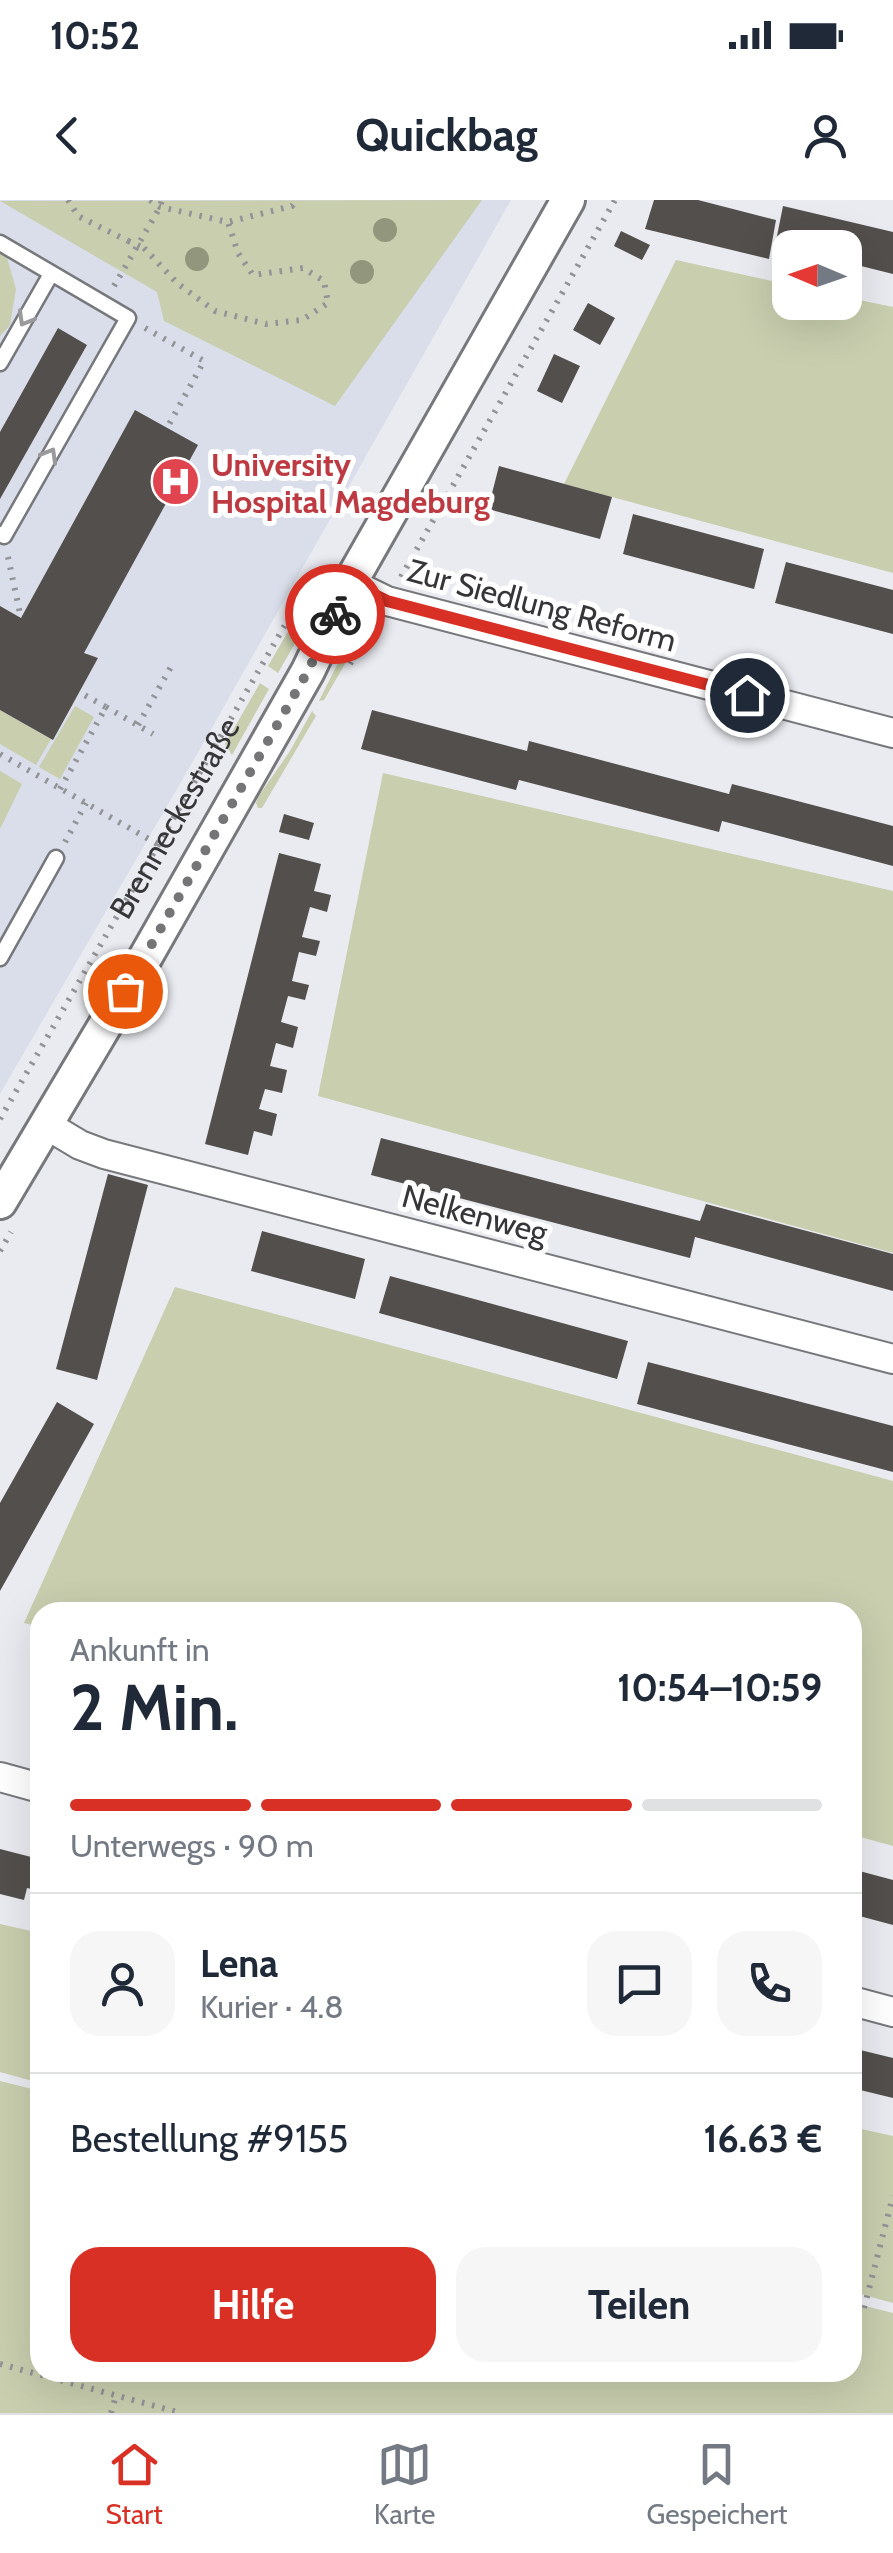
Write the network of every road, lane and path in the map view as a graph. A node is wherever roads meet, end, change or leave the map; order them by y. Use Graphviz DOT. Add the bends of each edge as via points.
graph roads {
  1 [pos="68,200"];
  2 [pos="150,200"];
  3 [pos="297,200"];
  4 [pos="568,200"];
  5 [pos="161,204"];
  6 [pos="228,222"];
  7 [pos="0,242"];
  8 [pos="50,274"];
  9 [pos="103,304"];
  10 [pos="168,341"];
  11 [pos="0,363"];
  12 [pos="167,428"];
  13 [pos="2,535"];
  14 [pos="350,583"];
  15 [pos="21,618"];
  16 [pos="172,665"];
  17 [pos="257,674"];
  18 [pos="80,692"];
  19 [pos="106,707"];
  20 [pos="138,725"];
  21 [pos="893,733"];
  22 [pos="153,734"];
  23 [pos="0,754"];
  24 [pos="60,788"];
  25 [pos="86,803"];
  26 [pos="158,846"];
  27 [pos="56,858"];
  28 [pos="0,958"];
  29 [pos="0,1119"];
  30 [pos="45,1124"];
  31 [pos="0,1202"];
  32 [pos="893,1358"];
  33 [pos="0,1777"];
  34 [pos="30,1785"];
  35 [pos="862,2004"];
  36 [pos="893,2012"];
  37 [pos="893,2196"];
  38 [pos="864,2308"];
  39 [pos="0,2364"];
  40 [pos="30,2372"];
  41 [pos="65,2382"];
  42 [pos="116,2396"];
  43 [pos="111,2413"];
  44 [pos="182,2413"];
  1 -- 6 [label="path, bridge" via="78,216 144,248 215,311 266,324 302,320 328,303 324,280 303,268 253,275"];
  2 -- 5 [label="path"];
  3 -- 6 [label="path"];
  4 -- 14 [label="street, Brenneckestraße"];
  5 -- 6 [label="path"];
  5 -- 9 [label="path"];
  7 -- 8 [label="lane"];
  8 -- 9 [label="lane"];
  8 -- 11 [label="lane, one-way"];
  13 -- 9 [label="lane, one-way" via="128,318"];
  10 -- 12 [label="path" via="204,361"];
  13 -- 15 [label="path"];
  14 -- 21 [label="street, Zur Siedlung Reform" via="387,601"];
  14 -- 30 [label="street, Brenneckestraße" via="308,671"];
  16 -- 20 [label="path"];
  17 -- 26 [label="path, Brenneckestraße"];
  18 -- 19 [label="path"];
  19 -- 20 [label="path"];
  19 -- 24 [label="path"];
  20 -- 22 [label="path"];
  23 -- 24 [label="path"];
  24 -- 25 [label="path"];
  25 -- 26 [label="path"];
  25 -- 27 [label="path"];
  26 -- 29 [label="path, Brenneckestraße"];
  27 -- 28 [label="lane"];
  30 -- 31 [label="street, Brenneckestraße"];
  30 -- 32 [label="street, Nelkenweg" via="104,1154"];
  33 -- 34 [label="street"];
  35 -- 36 [label="street"];
  37 -- 38 [label="path"];
  39 -- 40 [label="path"];
  41 -- 42 [label="path"];
  42 -- 43 [label="path"];
  42 -- 44 [label="path"];
}
